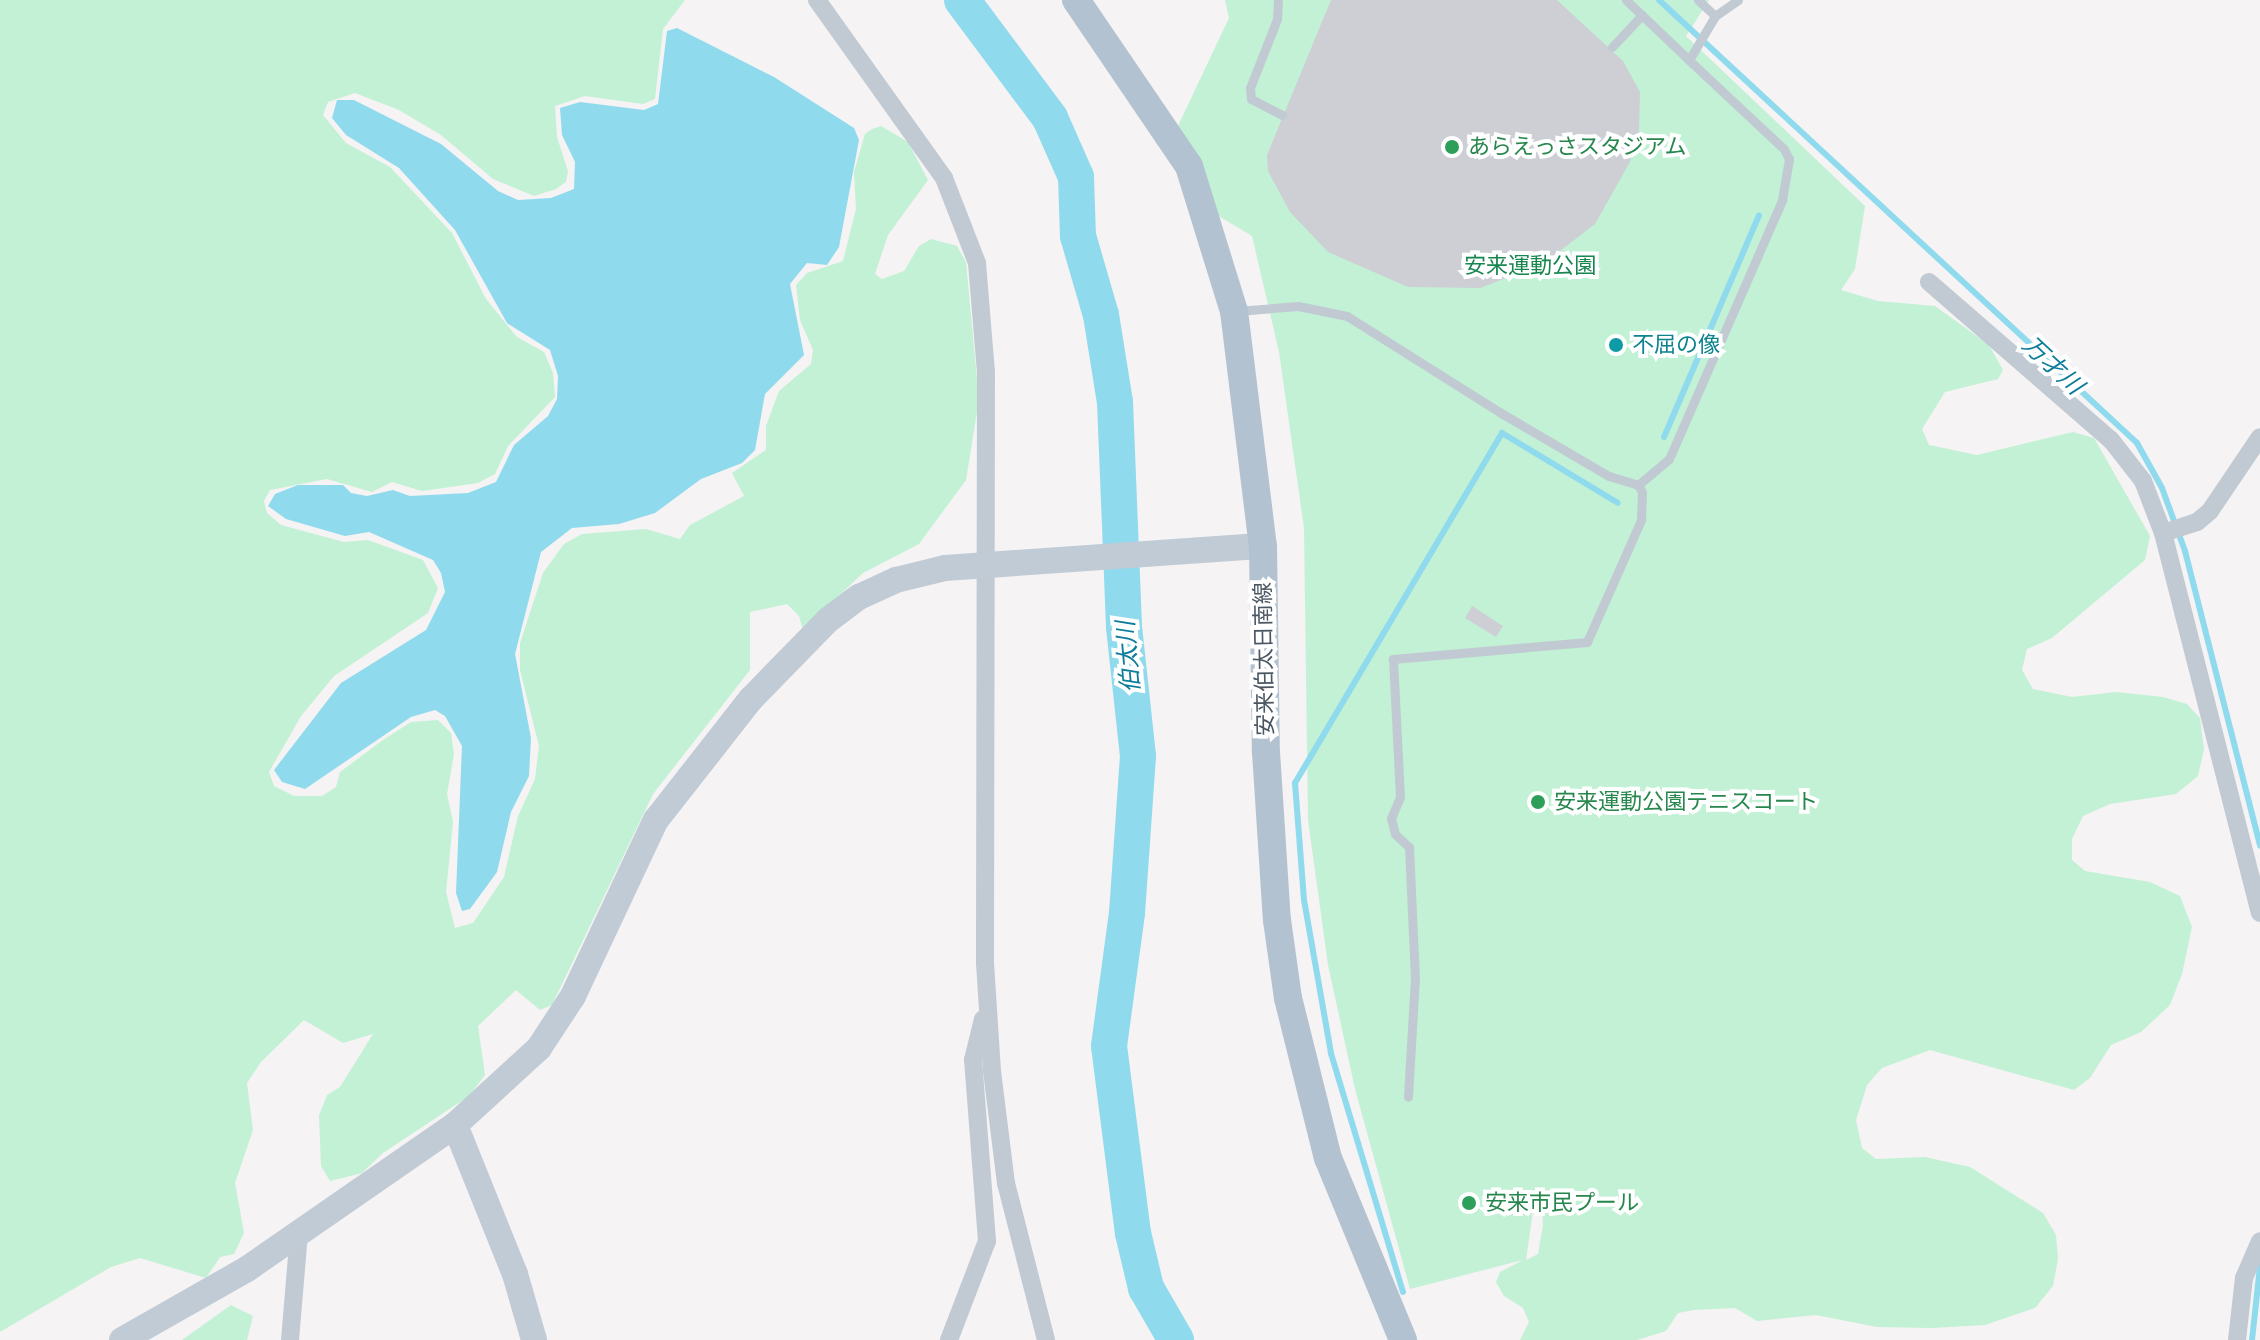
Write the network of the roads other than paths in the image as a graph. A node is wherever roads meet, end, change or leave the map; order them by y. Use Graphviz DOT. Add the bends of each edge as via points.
graph roads {
  1 [pos="817,0"];
  2 [pos="1076,0"];
  3 [pos="1278,0"];
  4 [pos="1626,0"];
  5 [pos="1698,0"];
  6 [pos="1738,0"];
  7 [pos="1642,15"];
  8 [pos="1715,16"];
  9 [pos="1612,47"];
  10 [pos="1689,60"];
  11 [pos="1282,115"];
  12 [pos="1929,282"];
  13 [pos="1234,311"];
  14 [pos="2260,437"];
  15 [pos="1638,485"];
  16 [pos="2163,533"];
  17 [pos="1263,546"];
  18 [pos="994,563"];
  19 [pos="2260,913"];
  20 [pos="989,993"];
  21 [pos="1408,1097"];
  22 [pos="455,1125"];
  23 [pos="299,1233"];
  24 [pos="2260,1241"];
  25 [pos="122,1340"];
  26 [pos="290,1340"];
  27 [pos="534,1340"];
  28 [pos="949,1340"];
  29 [pos="1046,1340"];
  30 [pos="1403,1340"];
  31 [pos="2237,1340"];
  1 -- 18 [label="street" via="944,178 977,263"];
  2 -- 13 [label="main road, 安来伯太日南線" via="1189,166"];
  3 -- 11 [label="lane" via="1277,19 1250,88 1251,99"];
  4 -- 7 [label="lane"];
  5 -- 8 [label="lane"];
  6 -- 8 [label="lane"];
  7 -- 9 [label="lane"];
  7 -- 10 [label="lane"];
  8 -- 10 [label="lane"];
  10 -- 15 [label="lane" via="1789,159 1782,200 1669,459"];
  12 -- 16 [label="street" via="2130,461"];
  13 -- 15 [label="lane" via="1298,306 1347,316 1572,456"];
  13 -- 17 [label="main road, 安来伯太日南線"];
  14 -- 16 [label="street" via="2210,511 2197,522"];
  15 -- 21 [label="lane" via="1645,507 1587,642 1393,659 1400,797 1391,818 1395,834 1409,847 1415,978"];
  16 -- 19 [label="street"];
  17 -- 18 [label="street"];
  17 -- 30 [label="main road, 安来伯太日南線" via="1266,752 1277,920 1288,998 1328,1158"];
  18 -- 20 [label="street"];
  18 -- 22 [label="street" via="896,580 859,597 828,620 751,699 656,820 573,996 539,1048"];
  20 -- 28 [label="street" via="973,1060 987,1241"];
  20 -- 29 [label="street" via="1006,1183"];
  22 -- 23 [label="street"];
  22 -- 27 [label="street" via="515,1274"];
  23 -- 25 [label="street" via="192,1303"];
  23 -- 26 [label="street"];
  24 -- 31 [label="street" via="2244,1278"];
}
